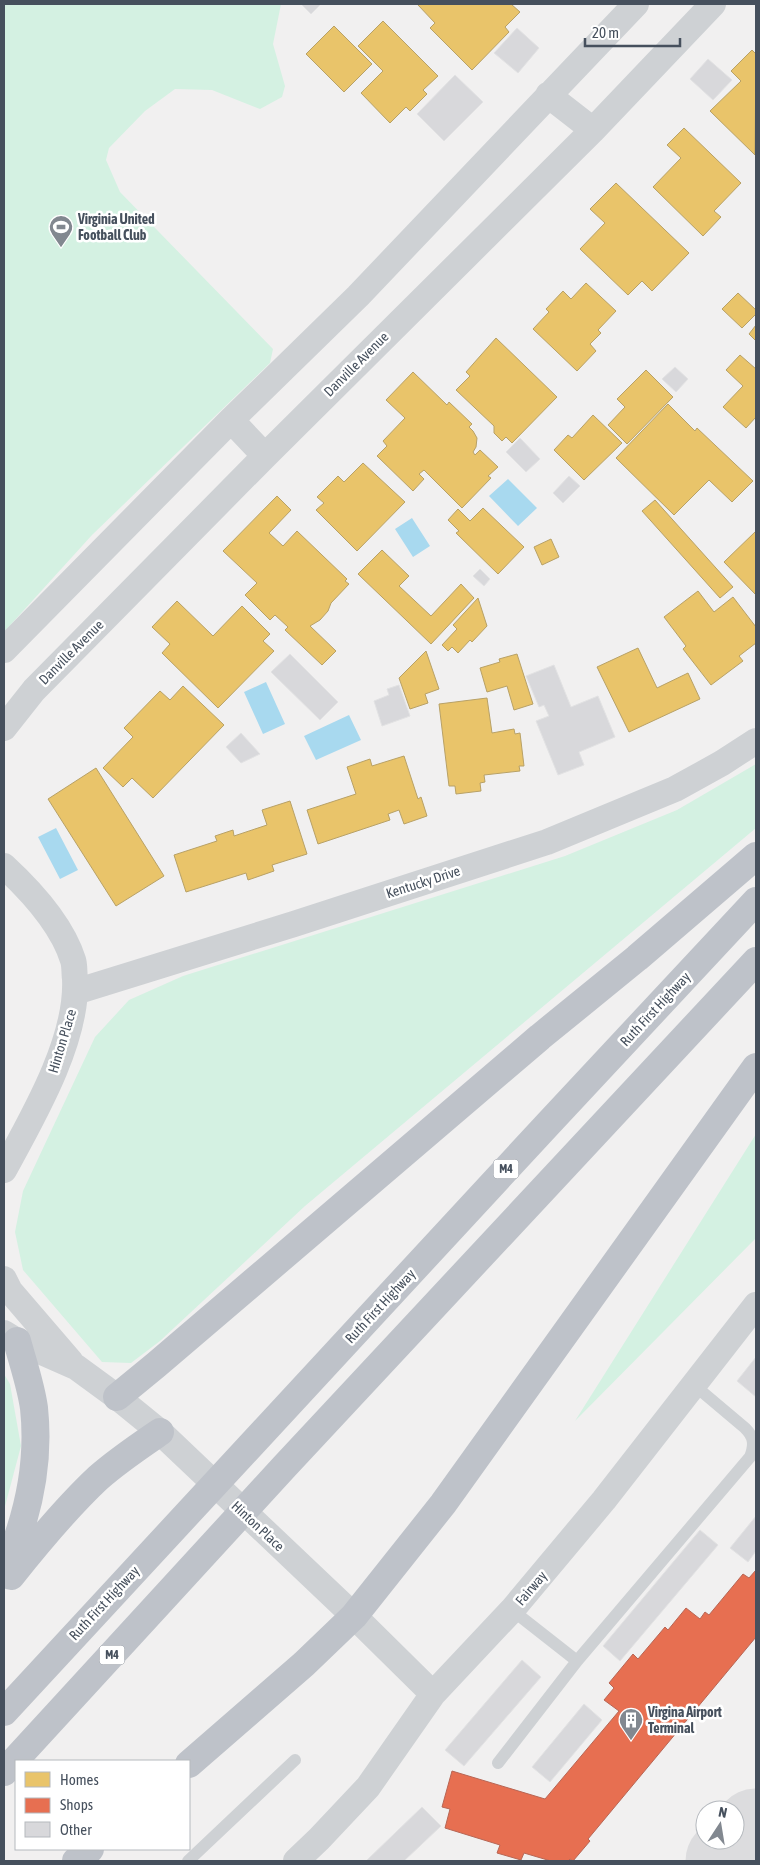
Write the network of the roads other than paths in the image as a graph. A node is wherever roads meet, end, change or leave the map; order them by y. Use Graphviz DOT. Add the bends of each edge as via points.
graph roads {
  1 [pos="636,4"];
  2 [pos="713,4"];
  3 [pos="548,95"];
  4 [pos="593,130"];
  5 [pos="231,420"];
  6 [pos="265,456"];
  7 [pos="4,650"];
  8 [pos="4,728"];
  9 [pos="756,741"];
  10 [pos="756,856"];
  11 [pos="4,866"];
  12 [pos="756,901"];
  13 [pos="756,961"];
  14 [pos="76,992"];
  15 [pos="756,1067"];
  16 [pos="4,1170"];
  17 [pos="4,1279"];
  18 [pos="756,1305"];
  19 [pos="10,1337"];
  20 [pos="76,1367"];
  21 [pos="694,1385"];
  22 [pos="117,1396"];
  23 [pos="160,1432"];
  24 [pos="4,1572"];
  25 [pos="4,1584"];
  26 [pos="512,1610"];
  27 [pos="354,1616"];
  28 [pos="577,1660"];
  29 [pos="433,1694"];
  30 [pos="4,1712"];
  31 [pos="15,1760"];
  32 [pos="15,1760"];
  33 [pos="295,1760"];
  34 [pos="190,1763"];
  35 [pos="498,1763"];
  36 [pos="4,1772"];
  37 [pos="89,1850"];
  38 [pos="76,1861"];
  39 [pos="188,1861"];
  40 [pos="296,1861"];
  1 -- 3 [label="street"];
  2 -- 4 [label="street, Danville Avenue"];
  3 -- 4 [label="street"];
  3 -- 5 [label="street" via="358,296"];
  4 -- 6 [label="street, Danville Avenue"];
  5 -- 6 [label="street"];
  5 -- 7 [label="street"];
  6 -- 8 [label="street, Danville Avenue" via="34,690"];
  9 -- 14 [label="street, Kentucky Drive" via="675,789 547,842"];
  10 -- 22 [label="highway"];
  11 -- 14 [label="street, Hinton Place" via="25,885 61,935 74,961"];
  12 -- 30 [label="highway, Ruth First Highway / M4"];
  13 -- 31 [label="highway, M4"];
  14 -- 16 [label="street, Hinton Place" via="56,1066"];
  15 -- 27 [label="highway" via="443,1504"];
  17 -- 20 [label="street, Hinton Place" via="10,1291"];
  18 -- 21 [label="street, Fairway"];
  19 -- 20 [label="street, Hinton Place"];
  19 -- 24 [label="highway" via="34,1407 36,1453 28,1500"];
  20 -- 22 [label="street, Hinton Place"];
  21 -- 26 [label="street, Fairway"];
  21 -- 28 [label="lane" via="752,1435 754,1442 750,1457"];
  22 -- 23 [label="street, Hinton Place"];
  23 -- 25 [label="highway" via="98,1478"];
  23 -- 27 [label="street, Hinton Place"];
  26 -- 28 [label="lane"];
  26 -- 29 [label="street, Fairway"];
  27 -- 29 [label="street, Hinton Place"];
  27 -- 34 [label="highway"];
  28 -- 35 [label="lane"];
  29 -- 40 [label="street, Fairway" via="368,1787"];
  32 -- 36 [label="highway, M4"];
  33 -- 39 [label="lane"];
  37 -- 38 [label="highway"];
}
